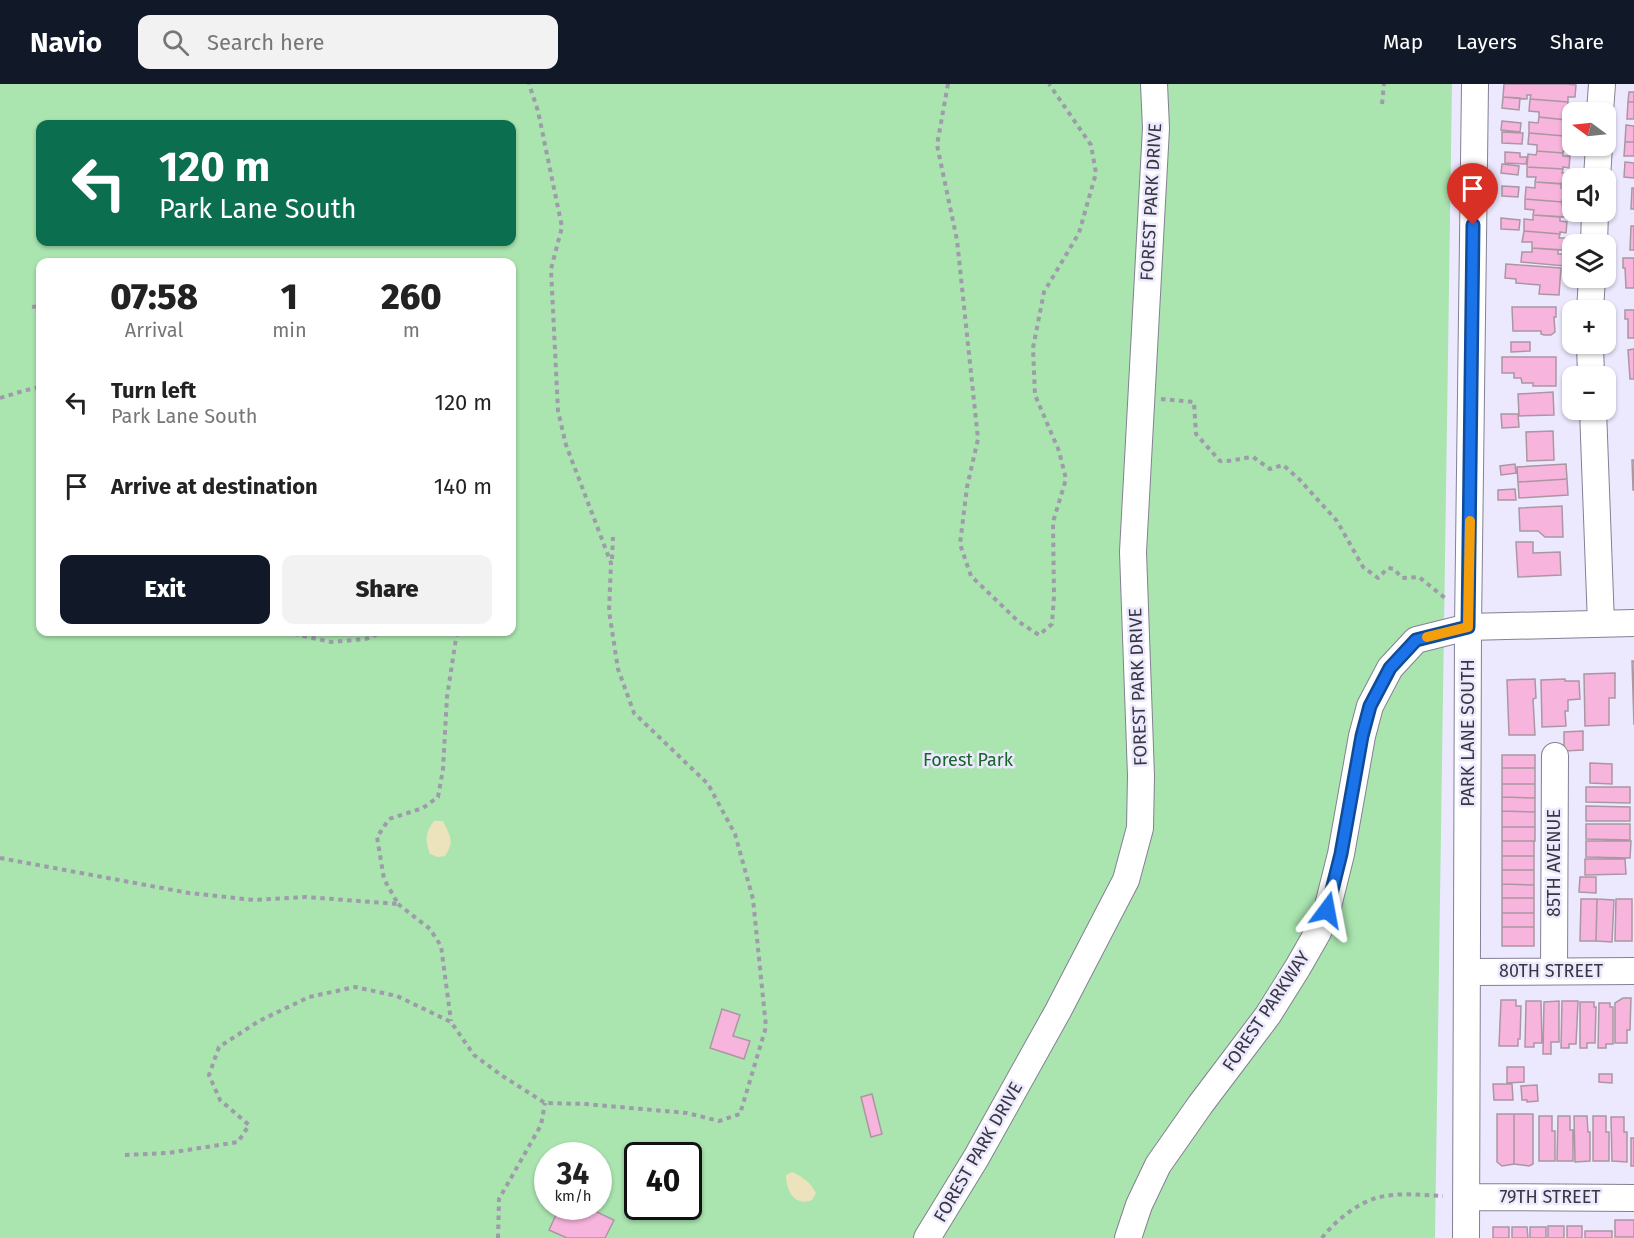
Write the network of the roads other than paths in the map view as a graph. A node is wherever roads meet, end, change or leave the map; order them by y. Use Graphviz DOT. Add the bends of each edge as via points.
graph roads {
  1 [pos="1154,84"];
  2 [pos="1475,84"];
  3 [pos="1602,84"];
  4 [pos="1601,102"];
  5 [pos="1593,420"];
  6 [pos="1634,622"];
  7 [pos="1601,624"];
  8 [pos="1468,627"];
  9 [pos="1555,756"];
  10 [pos="1554,971"];
  11 [pos="1634,971"];
  12 [pos="1468,972"];
  13 [pos="1454,1197"];
  14 [pos="1634,1197"];
  15 [pos="927,1238"];
  16 [pos="1128,1238"];
  17 [pos="1466,1238"];
  1 -- 15 [label="street, FOREST PARK DRIVE" via="1156,128 1133,552 1142,776 1140,828 1126,880 1090,951 976,1158"];
  2 -- 8 [label="street, PARK LANE SOUTH"];
  3 -- 4 [label="street"];
  5 -- 7 [label="street"];
  6 -- 7 [label="street, FOREST PARKWAY"];
  7 -- 8 [label="street, FOREST PARKWAY"];
  8 -- 12 [label="street, PARK LANE SOUTH"];
  8 -- 16 [label="street, FOREST PARKWAY" via="1416,640 1390,668 1370,706 1338,865 1318,932 1268,1015 1158,1165"];
  9 -- 10 [label="street, 85TH AVENUE"];
  10 -- 11 [label="street, 80TH STREET"];
  10 -- 12 [label="street, 80TH STREET"];
  12 -- 13 [label="street, PARK LANE SOUTH"];
  13 -- 14 [label="street, 79TH STREET"];
  13 -- 17 [label="street, PARK LANE SOUTH"];
}
